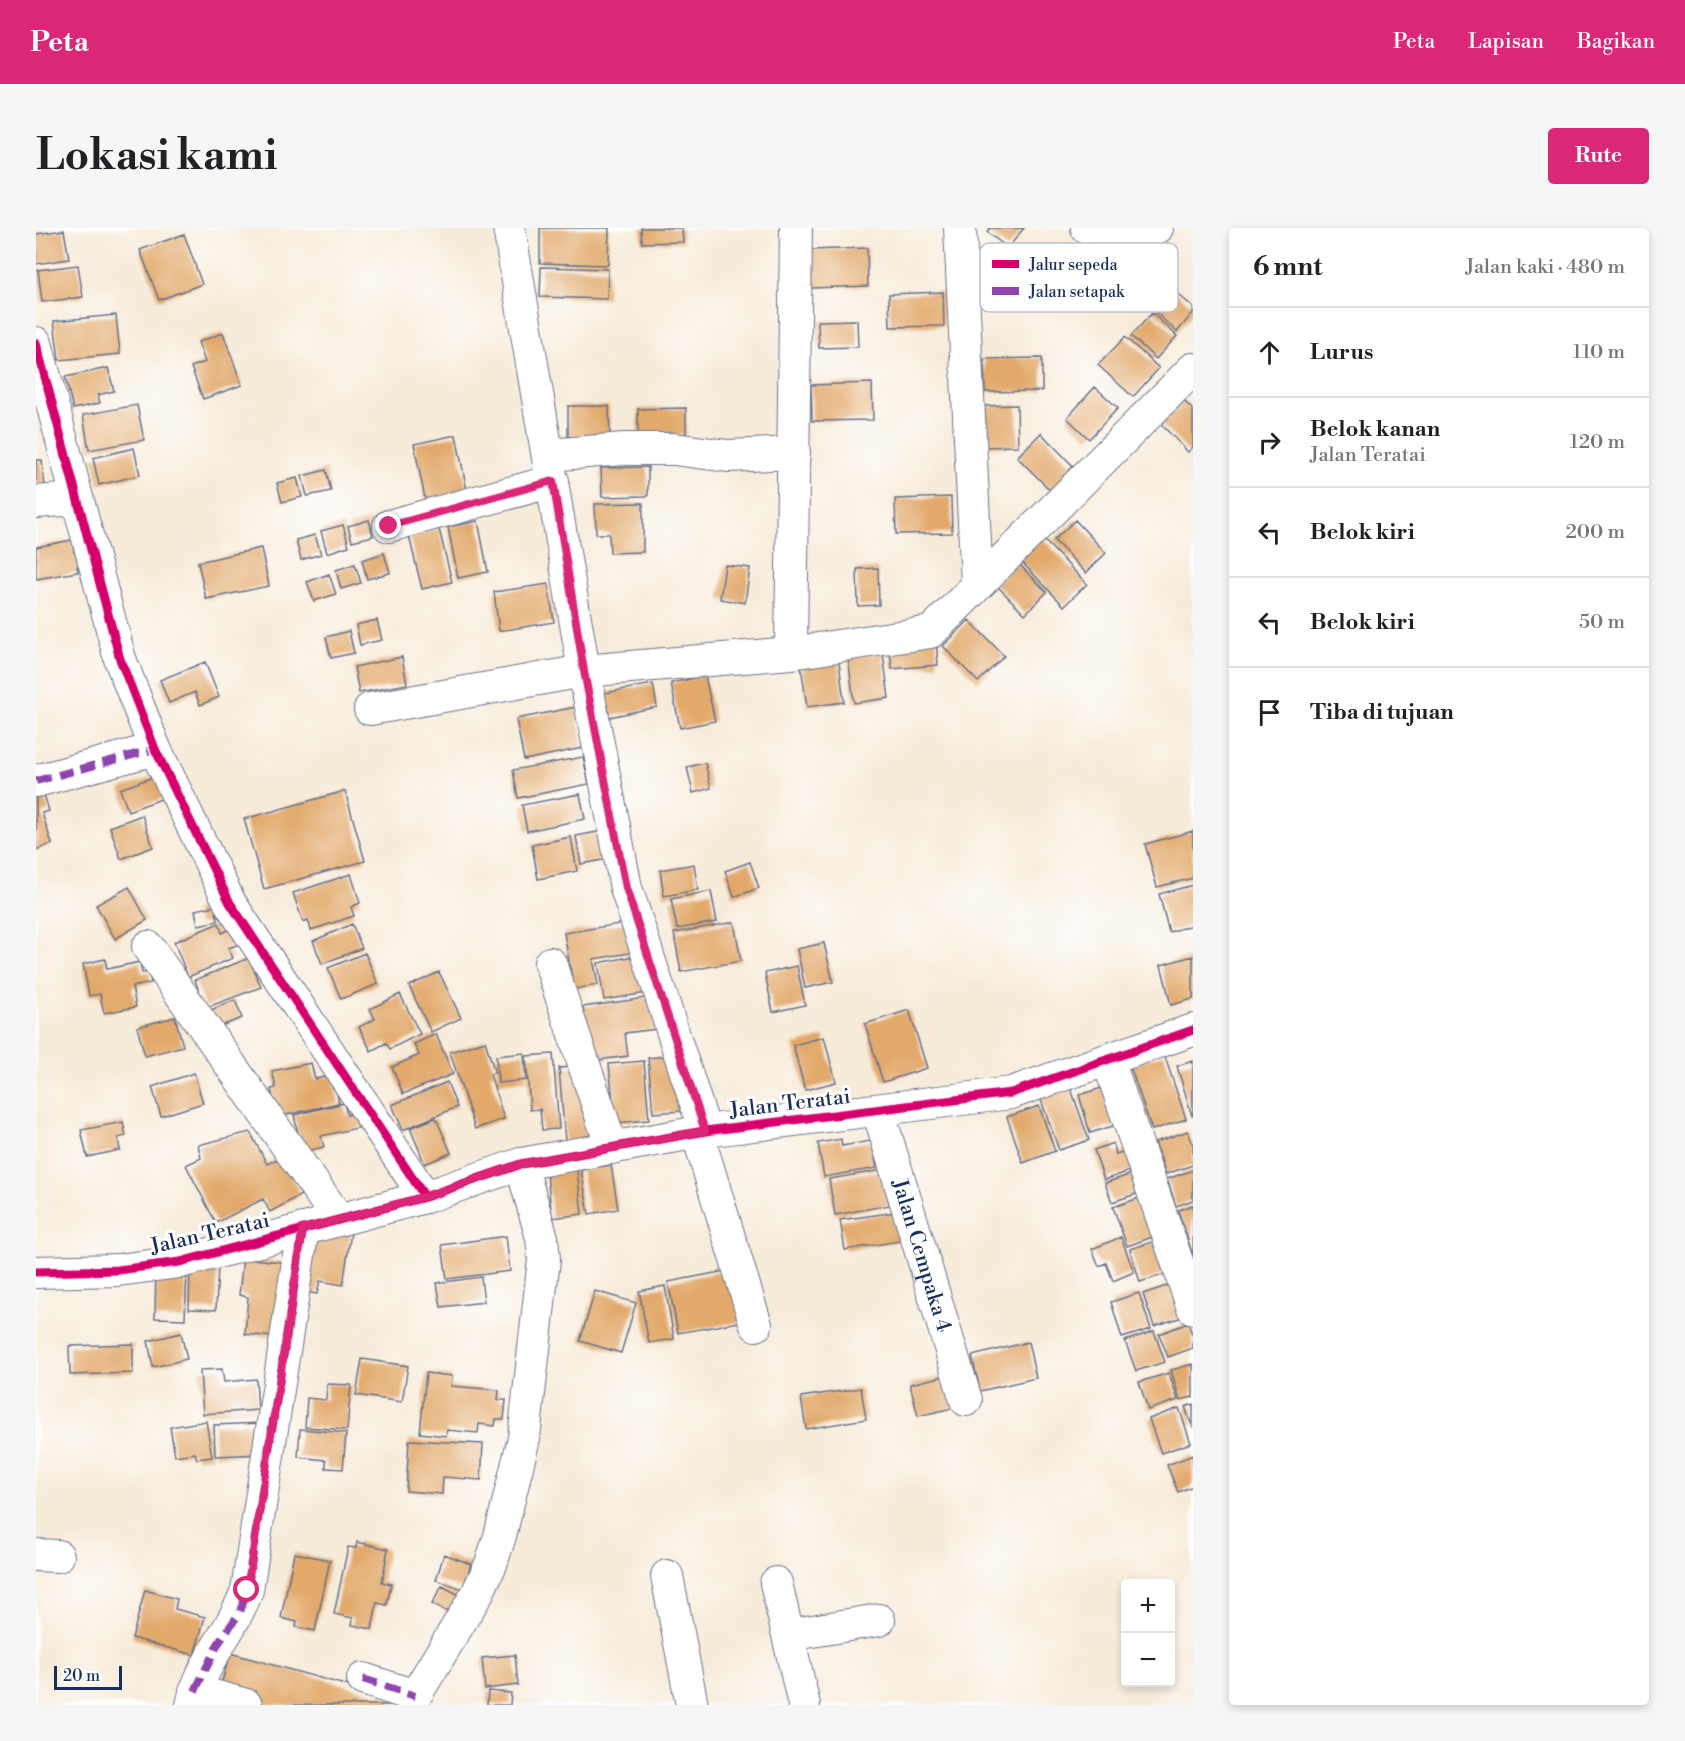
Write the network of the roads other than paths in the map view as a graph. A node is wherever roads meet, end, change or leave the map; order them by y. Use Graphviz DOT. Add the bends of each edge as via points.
graph roads {
  1 [pos="509,228"];
  2 [pos="796,228"];
  3 [pos="960,228"];
  4 [pos="1087,228"];
  5 [pos="1157,228"];
  6 [pos="36,343"];
  7 [pos="1193,369"];
  8 [pos="794,453"];
  9 [pos="550,468"];
  10 [pos="76,500"];
  11 [pos="36,502"];
  12 [pos="389,526"];
  13 [pos="977,585"];
  14 [pos="791,653"];
  15 [pos="584,671"];
  16 [pos="370,709"];
  17 [pos="155,749"];
  18 [pos="36,781"];
  19 [pos="148,948"];
  20 [pos="550,963"];
  21 [pos="1193,1030"];
  22 [pos="1108,1060"];
  23 [pos="878,1110"];
  24 [pos="701,1131"];
  25 [pos="612,1148"];
  26 [pos="521,1164"];
  27 [pos="424,1197"];
  28 [pos="339,1220"];
  29 [pos="303,1229"];
  30 [pos="36,1272"];
  31 [pos="1193,1308"];
  32 [pos="756,1325"];
  33 [pos="966,1400"];
  34 [pos="667,1576"];
  35 [pos="776,1583"];
  36 [pos="879,1620"];
  37 [pos="788,1635"];
  38 [pos="363,1679"];
  39 [pos="193,1698"];
  40 [pos="414,1701"];
  41 [pos="246,1705"];
  42 [pos="692,1705"];
  43 [pos="804,1705"];
  1 -- 9 [label="street"];
  2 -- 8 [label="street"];
  3 -- 13 [label="street"];
  4 -- 5 [label="street" via="1096,236 1113,241"];
  6 -- 10 [label="street"];
  7 -- 13 [label="street"];
  8 -- 9 [label="street" via="728,456 634,449"];
  8 -- 14 [label="street"];
  9 -- 12 [label="street"];
  9 -- 15 [label="street"];
  10 -- 11 [label="street"];
  10 -- 17 [label="street" via="120,659"];
  13 -- 14 [label="street" via="931,632"];
  14 -- 15 [label="street"];
  15 -- 16 [label="street"];
  15 -- 24 [label="street" via="626,888"];
  17 -- 18 [label="street"];
  17 -- 27 [label="street" via="230,903"];
  19 -- 28 [label="street"];
  20 -- 25 [label="street"];
  21 -- 22 [label="street, Jalan Teratai"];
  22 -- 23 [label="street, Jalan Teratai" via="1011,1093"];
  22 -- 31 [label="street"];
  23 -- 24 [label="street, Jalan Teratai"];
  23 -- 33 [label="street, Jalan Cempaka 4"];
  24 -- 25 [label="street, Jalan Teratai"];
  24 -- 32 [label="street"];
  25 -- 26 [label="street, Jalan Teratai"];
  26 -- 27 [label="street, Jalan Teratai"];
  26 -- 40 [label="street" via="544,1259 524,1438 491,1564"];
  27 -- 28 [label="street, Jalan Teratai"];
  28 -- 29 [label="street, Jalan Teratai"];
  29 -- 30 [label="street, Jalan Teratai" via="180,1262 118,1270"];
  29 -- 39 [label="street" via="247,1590 240,1612 218,1644"];
  34 -- 42 [label="street"];
  35 -- 37 [label="street"];
  36 -- 37 [label="street"];
  37 -- 43 [label="street"];
  38 -- 40 [label="street"];
  39 -- 41 [label="street"];
}
